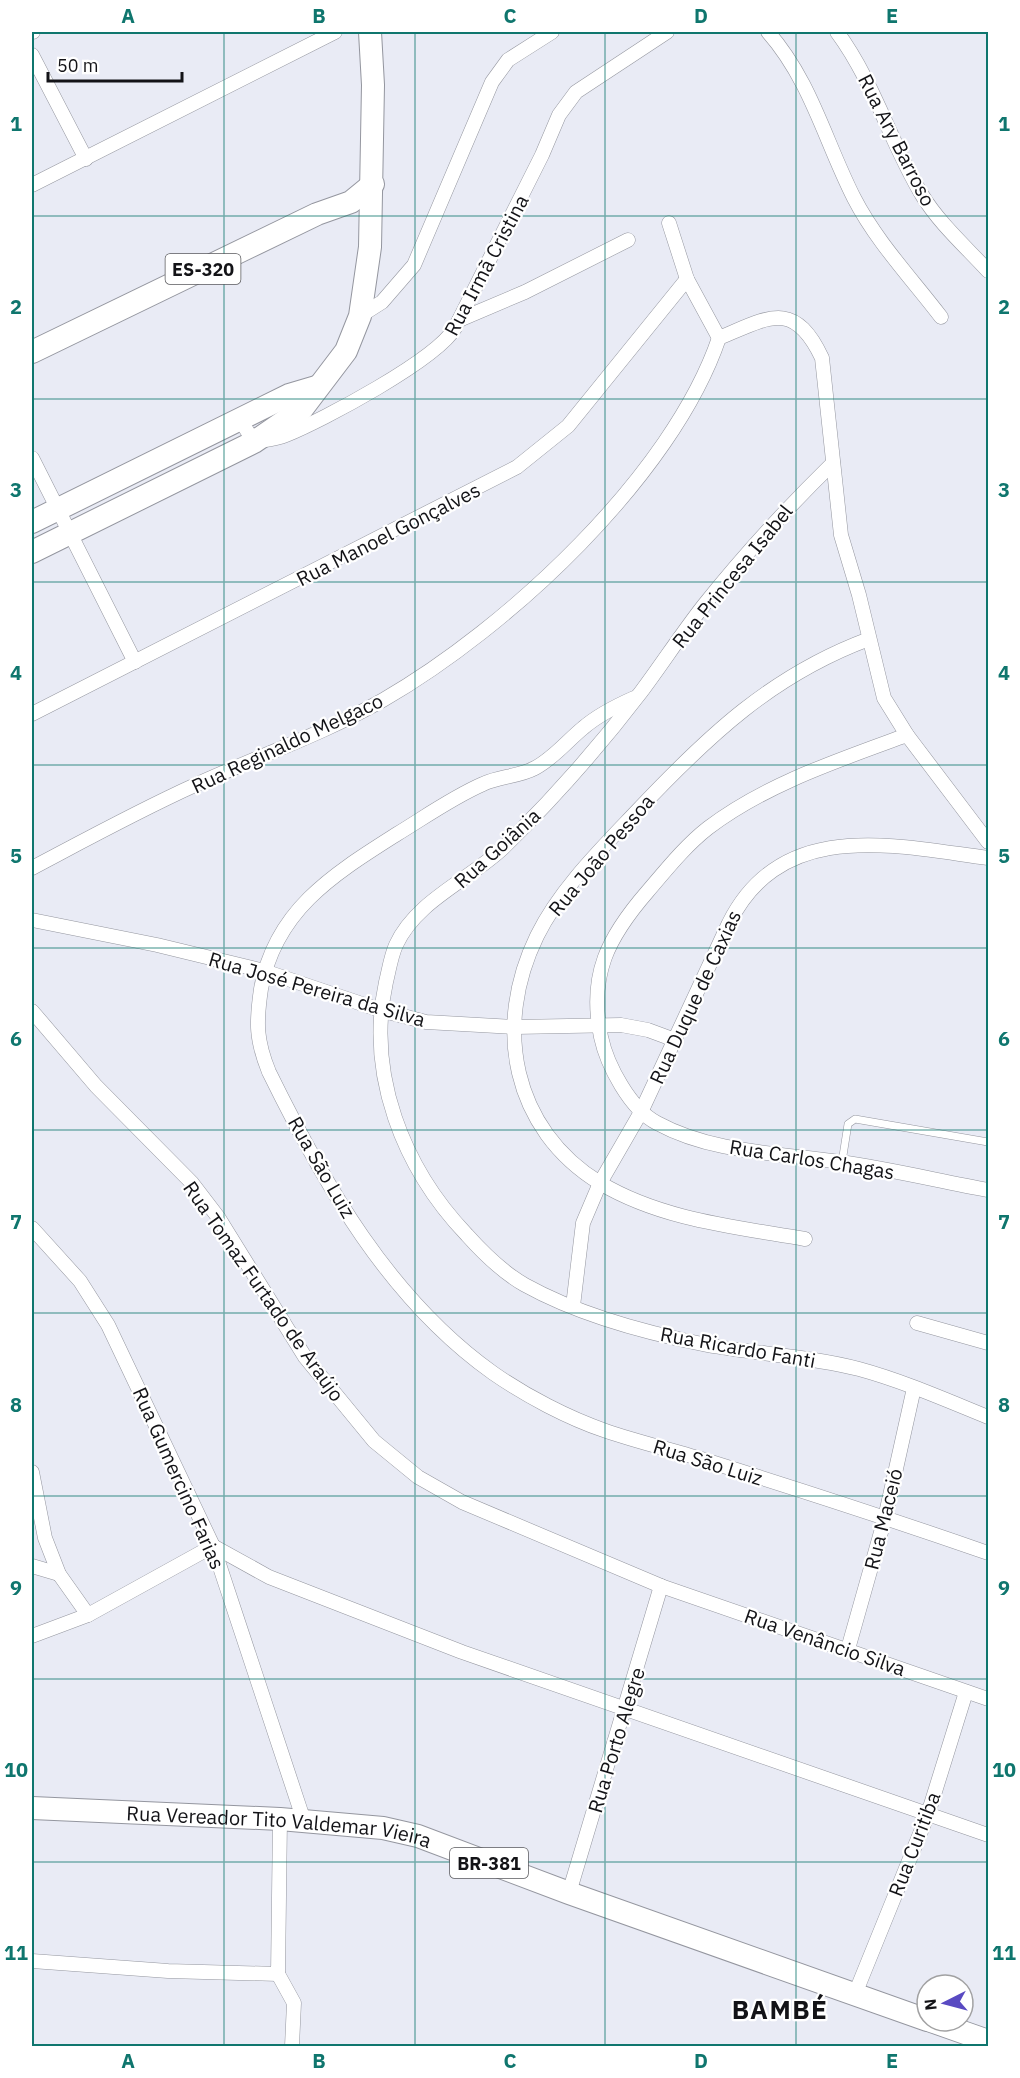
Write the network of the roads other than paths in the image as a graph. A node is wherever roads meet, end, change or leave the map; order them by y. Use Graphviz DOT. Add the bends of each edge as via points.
graph roads {
  1 [pos="335,32"];
  2 [pos="370,32"];
  3 [pos="552,32"];
  4 [pos="667,32"];
  5 [pos="768,32"];
  6 [pos="837,32"];
  7 [pos="32,55"];
  8 [pos="373,124"];
  9 [pos="86,159"];
  10 [pos="32,185"];
  11 [pos="373,186"];
  12 [pos="317,214"];
  13 [pos="669,223"];
  14 [pos="628,240"];
  15 [pos="988,271"];
  16 [pos="687,279"];
  17 [pos="360,316"];
  18 [pos="941,317"];
  19 [pos="459,320"];
  20 [pos="719,338"];
  21 [pos="32,352"];
  22 [pos="316,387"];
  23 [pos="241,421"];
  24 [pos="254,442"];
  25 [pos="32,458"];
  26 [pos="833,463"];
  27 [pos="56,510"];
  28 [pos="32,522"];
  29 [pos="68,534"];
  30 [pos="32,552"];
  31 [pos="869,639"];
  32 [pos="135,662"];
  33 [pos="638,695"];
  34 [pos="32,714"];
  35 [pos="907,735"];
  36 [pos="988,842"];
  37 [pos="988,858"];
  38 [pos="32,868"];
  39 [pos="32,920"];
  40 [pos="264,971"];
  41 [pos="380,1010"];
  42 [pos="32,1011"];
  43 [pos="598,1026"];
  44 [pos="515,1027"];
  45 [pos="675,1040"];
  46 [pos="641,1112"];
  47 [pos="988,1142"];
  48 [pos="842,1162"];
  49 [pos="600,1183"];
  50 [pos="988,1190"];
  51 [pos="32,1228"];
  52 [pos="806,1239"];
  53 [pos="573,1306"];
  54 [pos="917,1323"];
  55 [pos="988,1343"];
  56 [pos="914,1388"];
  57 [pos="988,1417"];
  58 [pos="32,1472"];
  59 [pos="885,1518"];
  60 [pos="213,1546"];
  61 [pos="988,1553"];
  62 [pos="32,1566"];
  63 [pos="59,1574"];
  64 [pos="661,1586"];
  65 [pos="88,1615"];
  66 [pos="32,1636"];
  67 [pos="848,1649"];
  68 [pos="966,1692"];
  69 [pos="988,1699"];
  70 [pos="626,1711"];
  71 [pos="32,1808"];
  72 [pos="928,1814"];
  73 [pos="280,1819"];
  74 [pos="304,1821"];
  75 [pos="988,1835"];
  76 [pos="569,1893"];
  77 [pos="32,1962"];
  78 [pos="278,1974"];
  79 [pos="855,1994"];
  80 [pos="915,2015"];
  81 [pos="966,2033"];
  82 [pos="988,2041"];
  83 [pos="292,2046"];
  1 -- 9 [label="street"];
  2 -- 8 [label="main road"];
  3 -- 17 [label="street" via="508,60 492,82 414,265 382,302"];
  4 -- 19 [label="street, Rua Irmã Cristina" via="576,92 559,115"];
  5 -- 18 [label="street" via="784,50 815,104 856,201"];
  6 -- 15 [label="street, Rua Ary Barroso" via="871,85 886,125 931,210"];
  7 -- 9 [label="street"];
  8 -- 11 [label="main road"];
  8 -- 12 [label="main road" via="356,178"];
  9 -- 10 [label="street"];
  11 -- 12 [label="main road, ES-320" via="351,202"];
  11 -- 17 [label="main road" via="370,247"];
  12 -- 21 [label="main road, ES-320"];
  13 -- 16 [label="street"];
  14 -- 19 [label="street"];
  16 -- 20 [label="street"];
  16 -- 32 [label="street, Rua Manoel Gonçalves" via="568,426 517,467"];
  17 -- 22 [label="main road" via="346,351"];
  19 -- 24 [label="street, Rua Irmã Cristina" via="437,350 391,378 292,432"];
  20 -- 26 [label="street" via="777,317 792,319 804,327 822,358"];
  20 -- 38 [label="street, Rua Reginaldo Melgaco" via="697,387 642,475 553,570 472,639 420,677 344,720 194,786"];
  22 -- 23 [label="main road" via="289,395"];
  22 -- 24 [label="main road" via="302,409"];
  23 -- 24 [label="street"];
  23 -- 27 [label="main road"];
  24 -- 29 [label="main road"];
  25 -- 27 [label="street"];
  26 -- 31 [label="street" via="841,535"];
  26 -- 33 [label="street, Rua Princesa Isabel" via="779,516 710,598"];
  27 -- 28 [label="main road"];
  27 -- 29 [label="street"];
  29 -- 30 [label="main road"];
  29 -- 32 [label="street"];
  31 -- 35 [label="street" via="884,698"];
  31 -- 44 [label="street, Rua João Pessoa" via="804,667 750,702 692,753 623,825 563,895 537,935 522,974"];
  32 -- 34 [label="street, Rua Manoel Gonçalves"];
  33 -- 40 [label="street, Rua São Luiz" via="605,711 534,769 484,783 351,863 284,925"];
  33 -- 41 [label="street, Rua Goiânia" via="578,769 504,846 412,920 393,950"];
  35 -- 36 [label="street"];
  35 -- 43 [label="street" via="789,782 737,808 706,830 671,864 616,931 598,977"];
  37 -- 45 [label="street, Rua Duque de Caxias" via="868,843 826,849 783,864 769,873 736,909"];
  39 -- 40 [label="street, Rua José Pereira da Silva"];
  40 -- 41 [label="street, Rua José Pereira da Silva"];
  40 -- 59 [label="street, Rua São Luiz" via="257,1033 266,1065 292,1118 338,1202 405,1292 448,1336 494,1373 550,1406 605,1431"];
  41 -- 44 [label="street, Rua José Pereira da Silva" via="426,1022"];
  41 -- 53 [label="street, Rua Ricardo Fanti" via="380,1051 386,1087 398,1130 419,1173 445,1212 504,1272"];
  42 -- 64 [label="street, Rua Tomaz Furtado de Araújo" via="96,1086 192,1183 218,1217 305,1357 374,1441 418,1477 462,1502"];
  43 -- 44 [label="street, Rua José Pereira da Silva"];
  43 -- 45 [label="street, Rua José Pereira da Silva" via="634,1027"];
  43 -- 46 [label="street" via="610,1066"];
  44 -- 49 [label="street, Rua João Pessoa" via="517,1072 537,1122 551,1143"];
  45 -- 46 [label="street, Rua Duque de Caxias"];
  46 -- 48 [label="street, Rua Carlos Chagas" via="691,1138"];
  46 -- 49 [label="street, Rua Duque de Caxias"];
  47 -- 48 [label="lane" via="855,1119 848,1124"];
  48 -- 50 [label="street, Rua Carlos Chagas"];
  49 -- 52 [label="street, Rua João Pessoa" via="669,1213"];
  49 -- 53 [label="street, Rua Duque de Caxias" via="579,1236"];
  51 -- 60 [label="street, Rua Gumercino Farias" via="80,1281 108,1325"];
  53 -- 56 [label="street, Rua Ricardo Fanti" via="656,1333 859,1369"];
  54 -- 55 [label="street"];
  56 -- 57 [label="street, Rua Ricardo Fanti"];
  56 -- 59 [label="street, Rua Maceió"];
  58 -- 63 [label="street" via="45,1538"];
  59 -- 61 [label="street, Rua São Luiz"];
  59 -- 67 [label="street, Rua Maceió"];
  60 -- 65 [label="street"];
  60 -- 70 [label="street" via="298,1590"];
  60 -- 74 [label="street, Rua Gumercino Farias"];
  62 -- 63 [label="street"];
  63 -- 65 [label="street"];
  64 -- 67 [label="street, Rua Venâncio Silva"];
  64 -- 70 [label="street, Rua Porto Alegre"];
  65 -- 66 [label="street"];
  67 -- 68 [label="street, Rua Venâncio Silva"];
  68 -- 69 [label="street, Rua Venâncio Silva"];
  68 -- 72 [label="street, Rua Curitiba"];
  70 -- 72 [label="street"];
  70 -- 76 [label="street, Rua Porto Alegre"];
  71 -- 73 [label="main road, Rua Vereador Tito Valdemar Vieira / BR-381"];
  72 -- 75 [label="street"];
  72 -- 79 [label="street, Rua Curitiba"];
  73 -- 74 [label="main road, Rua Vereador Tito Valdemar Vieira / BR-381"];
  73 -- 78 [label="street"];
  74 -- 76 [label="main road, Rua Vereador Tito Valdemar Vieira / BR-381" via="347,1823 418,1836"];
  76 -- 79 [label="main road, Rua Vereador Tito Valdemar Vieira / BR-381"];
  77 -- 78 [label="street"];
  78 -- 83 [label="street" via="294,2003"];
  79 -- 80 [label="main road, Rua Vereador Tito Valdemar Vieira / BR-381"];
  81 -- 82 [label="main road, Rua Vereador Tito Valdemar Vieira / BR-381"];
}
